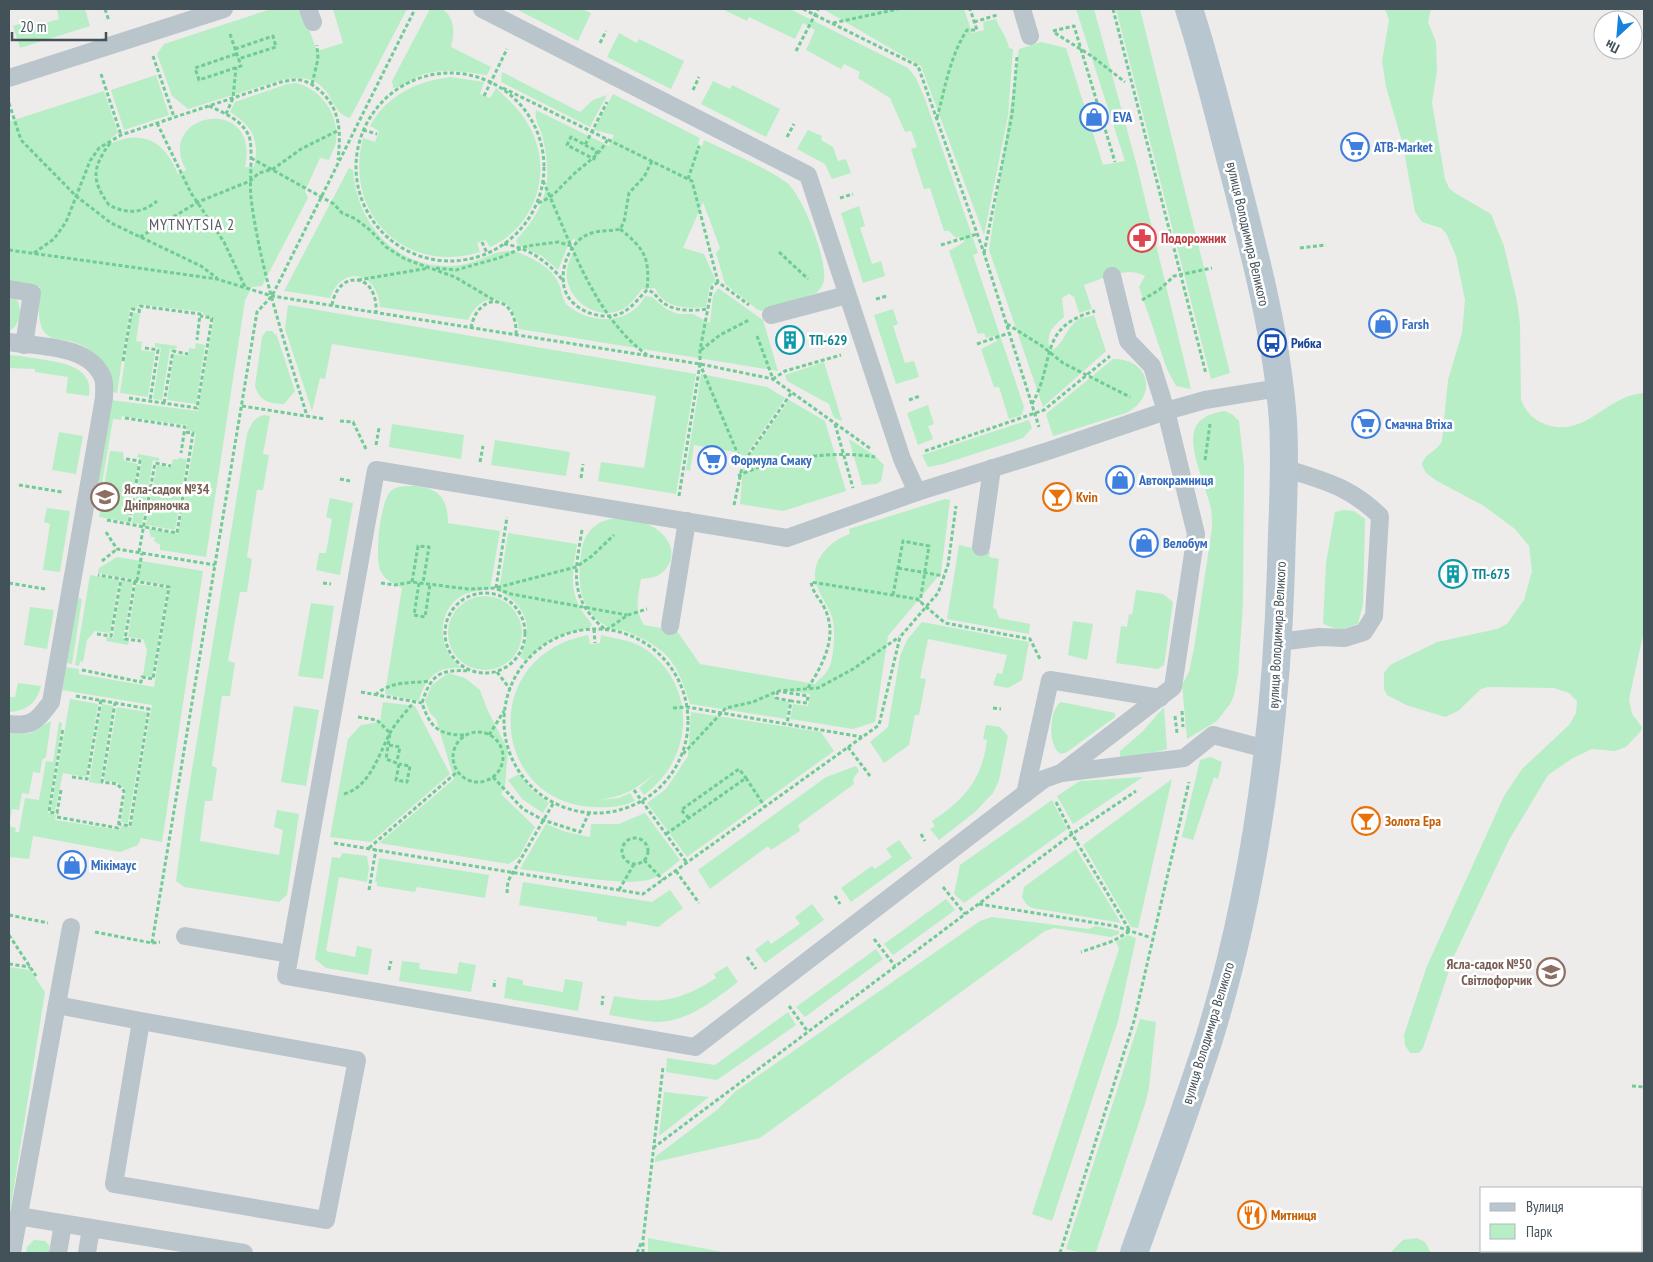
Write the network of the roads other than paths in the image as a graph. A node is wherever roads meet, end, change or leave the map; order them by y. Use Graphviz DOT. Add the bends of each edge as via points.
graph roads {
  1 [pos="180,9"];
  2 [pos="222,9"];
  3 [pos="482,9"];
  4 [pos="1189,9"];
  5 [pos="1023,10"];
  6 [pos="146,34"];
  7 [pos="1030,36"];
  8 [pos="9,78"];
  9 [pos="1112,276"];
  10 [pos="9,289"];
  11 [pos="847,294"];
  12 [pos="766,315"];
  13 [pos="16,343"];
  14 [pos="1279,388"];
  15 [pos="1166,411"];
  16 [pos="992,468"];
  17 [pos="1284,468"];
  18 [pos="917,492"];
  19 [pos="681,520"];
  20 [pos="980,547"];
  21 [pos="670,626"];
  22 [pos="1278,642"];
  23 [pos="1160,698"];
  24 [pos="9,724"];
  25 [pos="1270,750"];
  26 [pos="1052,776"];
  27 [pos="1025,794"];
  28 [pos="71,927"];
  29 [pos="185,936"];
  30 [pos="290,954"];
  31 [pos="57,1006"];
  32 [pos="141,1022"];
  33 [pos="18,1216"];
  34 [pos="63,1224"];
  35 [pos="90,1228"];
  36 [pos="12,1253"];
  37 [pos="58,1253"];
  38 [pos="86,1253"];
  39 [pos="244,1253"];
  40 [pos="1134,1253"];
  1 -- 6 [label="lane"];
  2 -- 6 [label="lane"];
  3 -- 11 [label="lane" via="808,175"];
  4 -- 14 [label="main road, вулиця Володимира Великого" via="1244,212"];
  5 -- 7 [label="lane"];
  6 -- 8 [label="lane"];
  9 -- 15 [label="lane" via="1128,341 1152,366"];
  10 -- 13 [label="lane" via="32,293"];
  11 -- 12 [label="lane"];
  11 -- 18 [label="lane" via="865,347 893,458"];
  13 -- 24 [label="lane" via="76,352 96,367 111,395 87,497 51,702 32,724"];
  14 -- 15 [label="lane" via="1205,400"];
  14 -- 17 [label="main road, вулиця Володимира Великого"];
  15 -- 16 [label="lane"];
  15 -- 23 [label="lane" via="1196,534 1173,688"];
  16 -- 18 [label="lane"];
  16 -- 20 [label="lane"];
  17 -- 22 [label="main road, вулиця Володимира Великого"];
  17 -- 22 [label="lane" via="1341,486 1380,516 1374,616 1364,632 1345,638 1319,637"];
  18 -- 19 [label="lane" via="787,538"];
  19 -- 21 [label="lane"];
  19 -- 30 [label="lane" via="376,470"];
  22 -- 25 [label="main road, вулиця Володимира Великого"];
  23 -- 26 [label="lane"];
  23 -- 27 [label="lane" via="1050,680"];
  25 -- 26 [label="lane" via="1213,735 1184,758"];
  25 -- 40 [label="main road, вулиця Володимира Великого" via="1253,858 1218,1006"];
  26 -- 27 [label="lane"];
  27 -- 30 [label="lane" via="696,1047 286,976"];
  28 -- 31 [label="lane"];
  29 -- 30 [label="lane"];
  31 -- 32 [label="lane"];
  31 -- 33 [label="lane"];
  32 -- 32 [label="lane" via="114,1184 326,1220 357,1060"];
  33 -- 34 [label="lane"];
  33 -- 36 [label="lane"];
  34 -- 35 [label="lane"];
  34 -- 37 [label="lane"];
  35 -- 38 [label="lane"];
  35 -- 39 [label="lane"];
}
